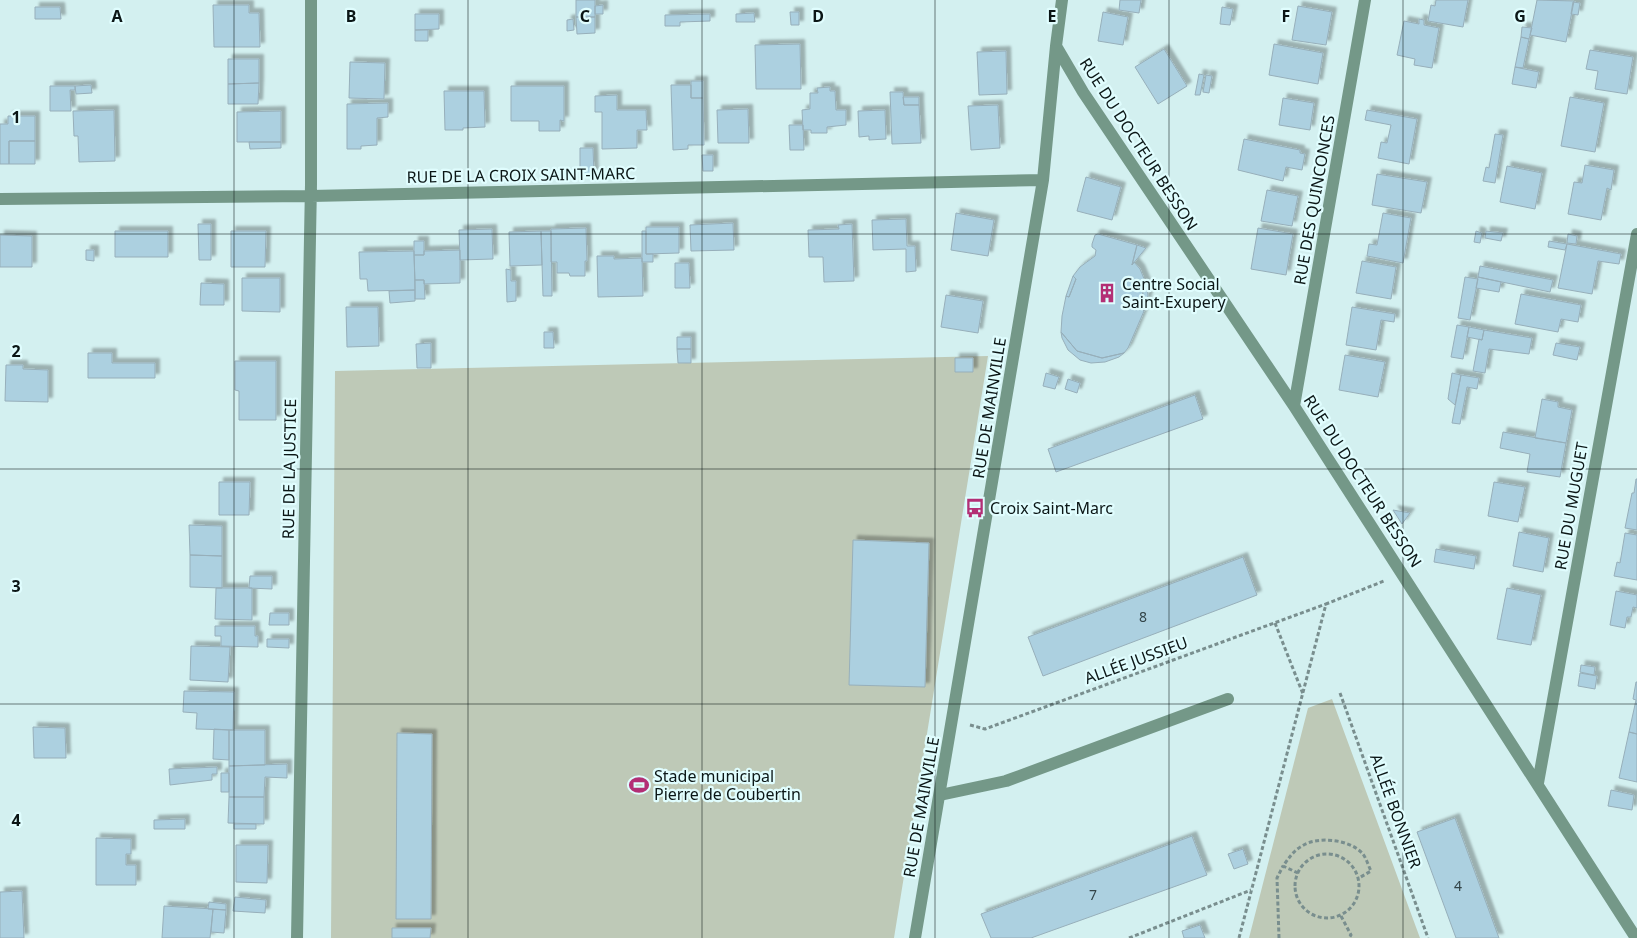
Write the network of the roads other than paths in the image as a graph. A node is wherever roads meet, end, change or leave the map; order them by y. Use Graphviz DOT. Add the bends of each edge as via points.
graph roads {
  1 [pos="311,0"];
  2 [pos="1062,0"];
  3 [pos="1365,0"];
  4 [pos="1056,46"];
  5 [pos="1043,180"];
  6 [pos="311,196"];
  7 [pos="0,199"];
  8 [pos="1637,234"];
  9 [pos="1294,406"];
  10 [pos="1228,698"];
  11 [pos="1538,783"];
  12 [pos="940,795"];
  13 [pos="297,938"];
  14 [pos="915,938"];
  15 [pos="1636,938"];
  1 -- 6 [label="street, RUE DE LA JUSTICE"];
  2 -- 4 [label="street, RUE DE MAINVILLE"];
  3 -- 9 [label="street, RUE DES QUINCONCES"];
  4 -- 5 [label="street, RUE DE MAINVILLE"];
  4 -- 9 [label="street, RUE DU DOCTEUR BESSON" via="1083,92"];
  5 -- 6 [label="street, RUE DE LA CROIX SAINT-MARC"];
  5 -- 12 [label="street, RUE DE MAINVILLE"];
  6 -- 7 [label="street, RUE DE LA CROIX SAINT-MARC"];
  6 -- 13 [label="street, RUE DE LA JUSTICE"];
  8 -- 11 [label="street, RUE DU MUGUET"];
  9 -- 11 [label="street, RUE DU DOCTEUR BESSON"];
  10 -- 12 [label="street" via="1006,781"];
  11 -- 15 [label="street, RUE DU DOCTEUR BESSON"];
  12 -- 14 [label="street, RUE DE MAINVILLE"];
}
